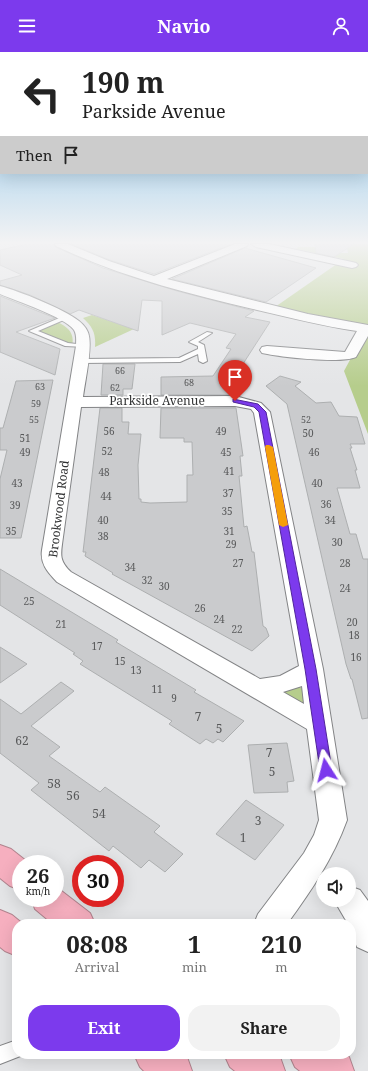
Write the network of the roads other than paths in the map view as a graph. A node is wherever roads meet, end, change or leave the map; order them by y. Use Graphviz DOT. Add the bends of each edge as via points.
graph roads {
  1 [pos="4,292"];
  2 [pos="201,292"];
  3 [pos="64,318"];
  4 [pos="367,329"];
  5 [pos="209,333"];
  6 [pos="201,350"];
  7 [pos="267,350"];
  8 [pos="82,353"];
  9 [pos="203,361"];
  10 [pos="74,402"];
  11 [pos="311,669"];
  12 [pos="258,688"];
  13 [pos="319,724"];
  14 [pos="0,858"];
  15 [pos="319,867"];
  16 [pos="12,868"];
  17 [pos="316,876"];
  18 [pos="59,907"];
  19 [pos="354,907"];
  20 [pos="75,919"];
  21 [pos="274,919"];
  22 [pos="0,926"];
  23 [pos="12,936"];
  24 [pos="368,937"];
  25 [pos="12,1051"];
  26 [pos="0,1055"];
  27 [pos="158,1059"];
  28 [pos="250,1059"];
  29 [pos="316,1059"];
  30 [pos="173,1071"];
  31 [pos="266,1071"];
  32 [pos="334,1071"];
  1 -- 3 [label="street, Brookwood Road"];
  2 -- 4 [label="street" via="306,318"];
  3 -- 8 [label="street, Brookwood Road" via="78,327 82,335"];
  3 -- 8 [label="lane" via="32,331"];
  4 -- 7 [label="street" via="351,354 347,356"];
  5 -- 6 [label="lane" via="192,342 201,345"];
  6 -- 8 [label="lane" via="180,360"];
  6 -- 9 [label="lane"];
  8 -- 10 [label="street, Brookwood Road"];
  10 -- 11 [label="street, Parkside Avenue" via="235,401 256,406 262,412"];
  10 -- 12 [label="street, Brookwood Road" via="53,537 51,559 54,569"];
  11 -- 12 [label="street" via="296,680"];
  11 -- 13 [label="street, Parkside Avenue"];
  12 -- 13 [label="street, Brookwood Road"];
  13 -- 15 [label="street, Parkside Avenue" via="333,820"];
  14 -- 16 [label="highway"];
  17 -- 21 [label="street, Parkside Avenue"];
  18 -- 20 [label="highway"];
  19 -- 24 [label="street"];
  22 -- 23 [label="highway"];
  25 -- 26 [label="lane"];
  27 -- 30 [label="highway"];
  28 -- 31 [label="highway"];
  29 -- 32 [label="highway"];
}
